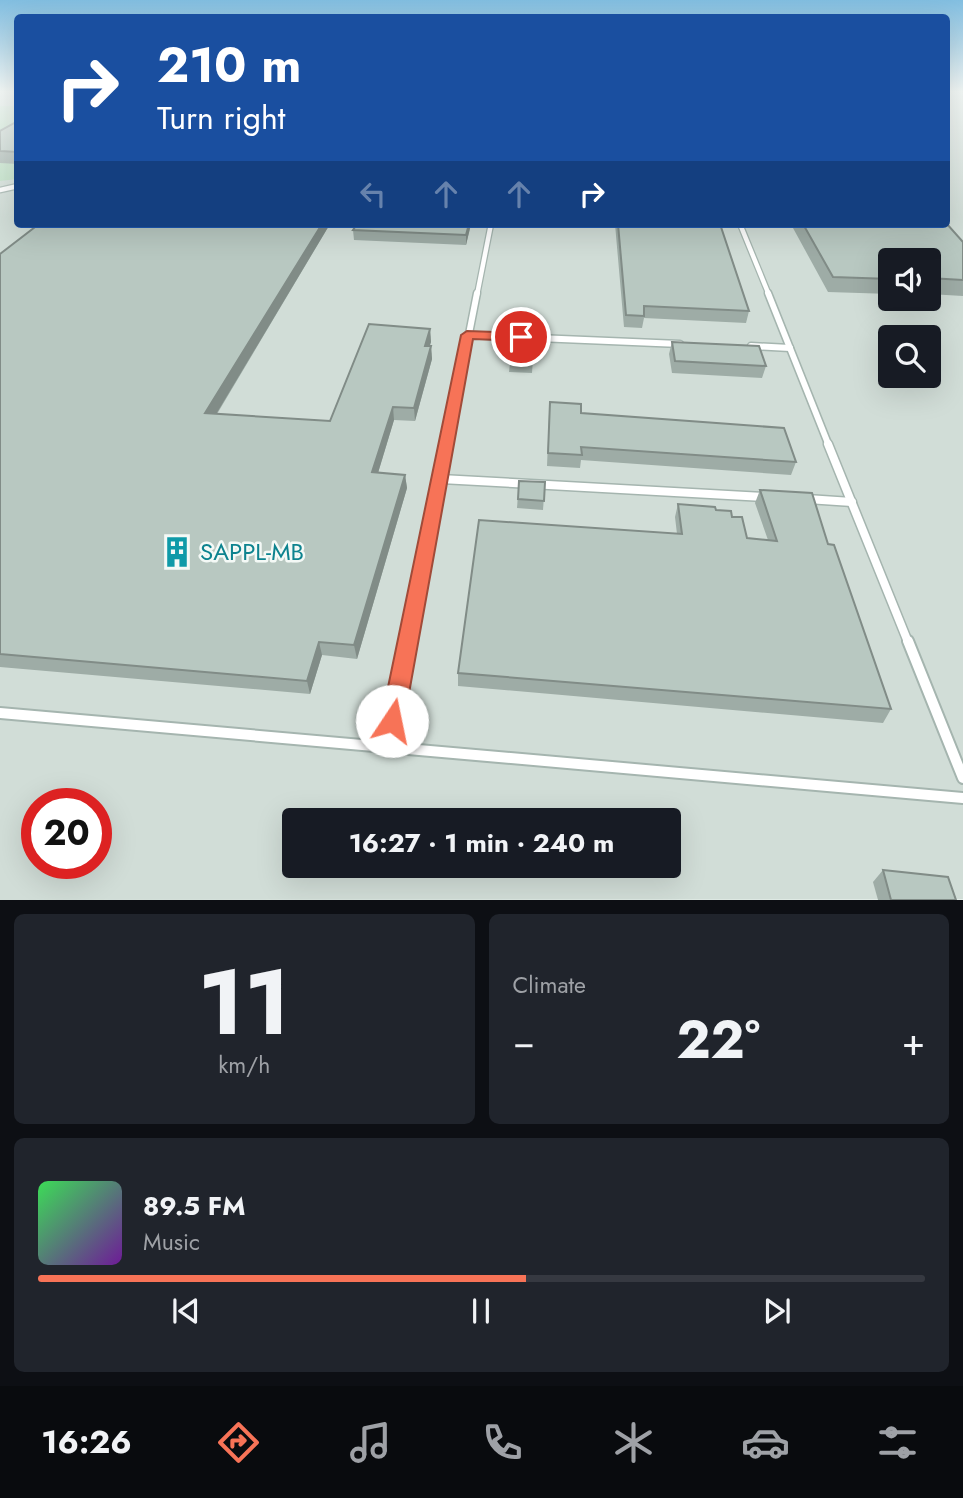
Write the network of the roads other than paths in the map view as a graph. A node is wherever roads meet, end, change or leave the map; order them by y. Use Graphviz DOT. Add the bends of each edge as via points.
graph roads {
  1 [pos="489,228"];
  2 [pos="742,228"];
  3 [pos="467,335"];
  4 [pos="682,344"];
  5 [pos="736,346"];
  6 [pos="790,348"];
  7 [pos="441,479"];
  8 [pos="772,497"];
  9 [pos="799,499"];
  10 [pos="852,502"];
  11 [pos="0,713"];
  12 [pos="387,747"];
  13 [pos="963,778"];
  14 [pos="963,798"];
  1 -- 3 [label="lane"];
  2 -- 6 [label="lane"];
  3 -- 4 [label="lane"];
  3 -- 7 [label="lane"];
  5 -- 6 [label="lane"];
  6 -- 10 [label="lane"];
  7 -- 8 [label="lane"];
  7 -- 12 [label="lane"];
  9 -- 10 [label="lane"];
  10 -- 13 [label="lane"];
  11 -- 12 [label="lane"];
  12 -- 14 [label="lane"];
}
